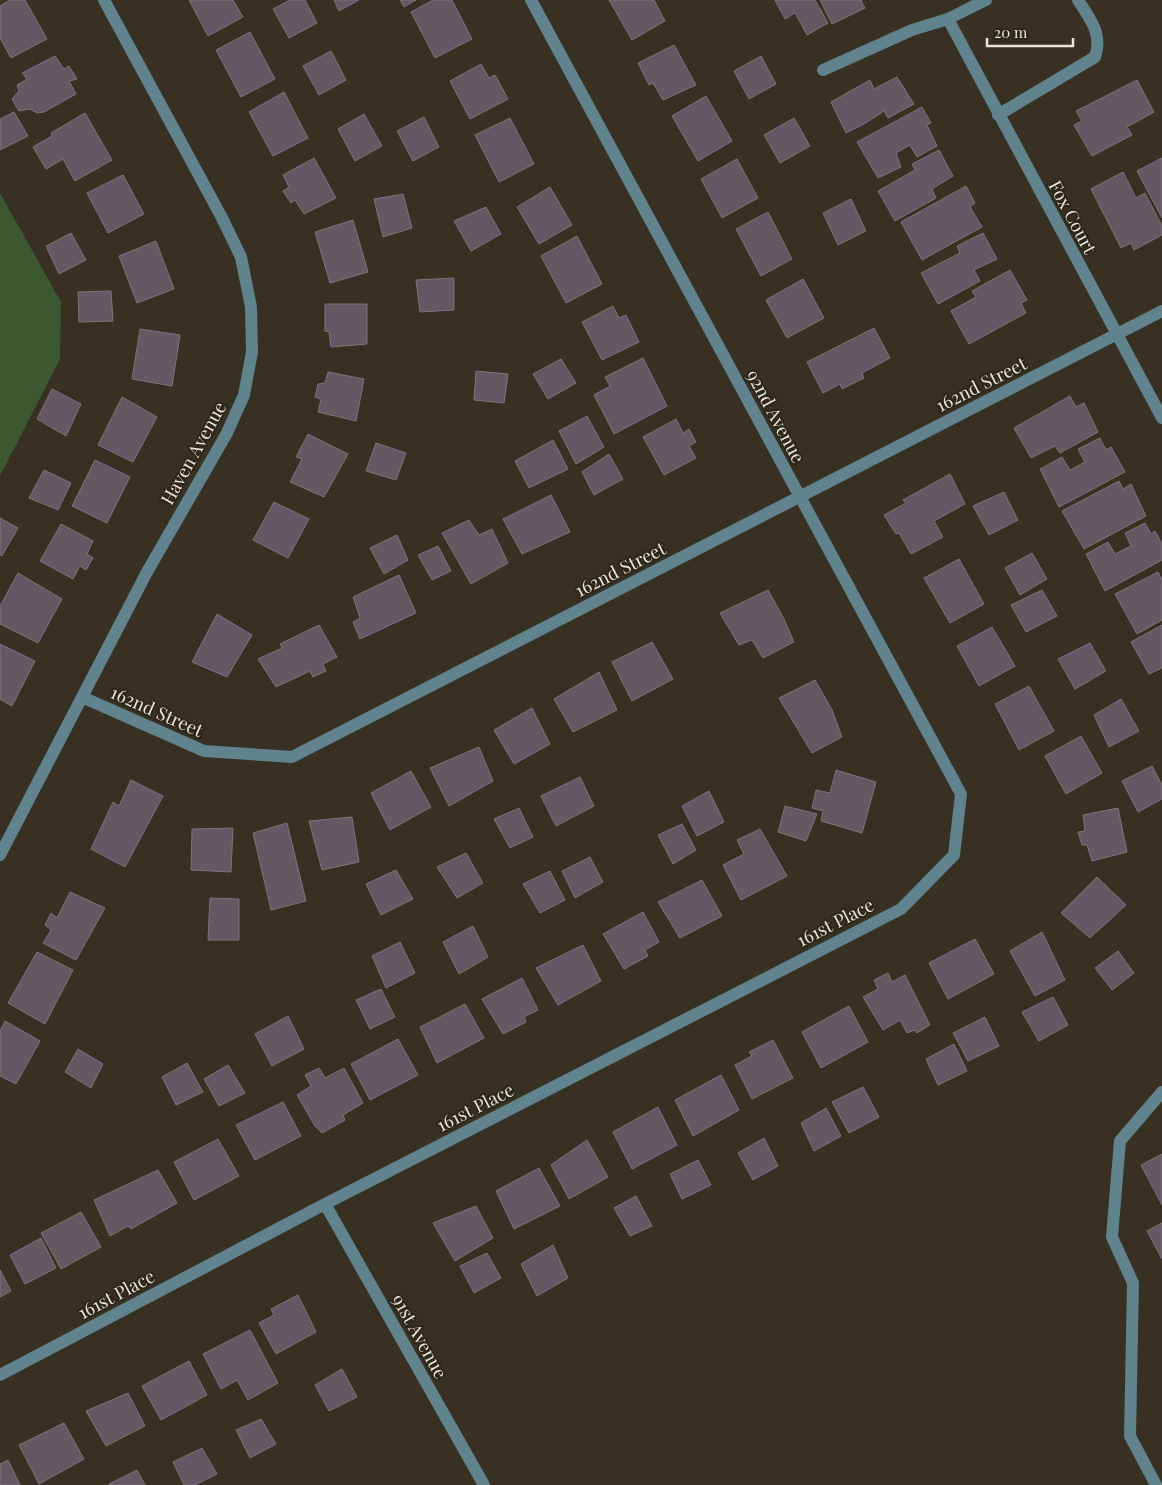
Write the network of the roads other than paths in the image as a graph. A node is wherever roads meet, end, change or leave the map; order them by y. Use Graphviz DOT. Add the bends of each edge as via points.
graph roads {
  1 [pos="104,0"];
  2 [pos="531,0"];
  3 [pos="986,0"];
  4 [pos="1078,0"];
  5 [pos="948,19"];
  6 [pos="823,70"];
  7 [pos="998,115"];
  8 [pos="1162,312"];
  9 [pos="1116,335"];
  10 [pos="1162,418"];
  11 [pos="800,497"];
  12 [pos="82,697"];
  13 [pos="0,855"];
  14 [pos="954,855"];
  15 [pos="1162,1092"];
  16 [pos="325,1204"];
  17 [pos="0,1375"];
  18 [pos="484,1485"];
  19 [pos="1156,1485"];
  1 -- 12 [label="street, Haven Avenue" via="241,257 251,307 252,352 244,394 227,434 146,572"];
  2 -- 11 [label="street, 92nd Avenue"];
  3 -- 5 [label="street"];
  4 -- 7 [label="street" via="1094,26 1099,46 1095,57"];
  5 -- 6 [label="street" via="912,30"];
  5 -- 7 [label="street, Fox Court"];
  7 -- 9 [label="street, Fox Court"];
  8 -- 9 [label="street, 162nd Street"];
  9 -- 10 [label="street, Fox Court"];
  9 -- 11 [label="street, 162nd Street"];
  11 -- 12 [label="street, 162nd Street" via="292,757 204,751"];
  11 -- 14 [label="street, 92nd Avenue" via="961,794"];
  12 -- 13 [label="street, Haven Avenue"];
  14 -- 16 [label="street, 161st Place" via="901,909"];
  15 -- 19 [label="street" via="1120,1141 1112,1237 1133,1283 1130,1436"];
  16 -- 17 [label="street, 161st Place"];
  16 -- 18 [label="street, 91st Avenue"];
}
